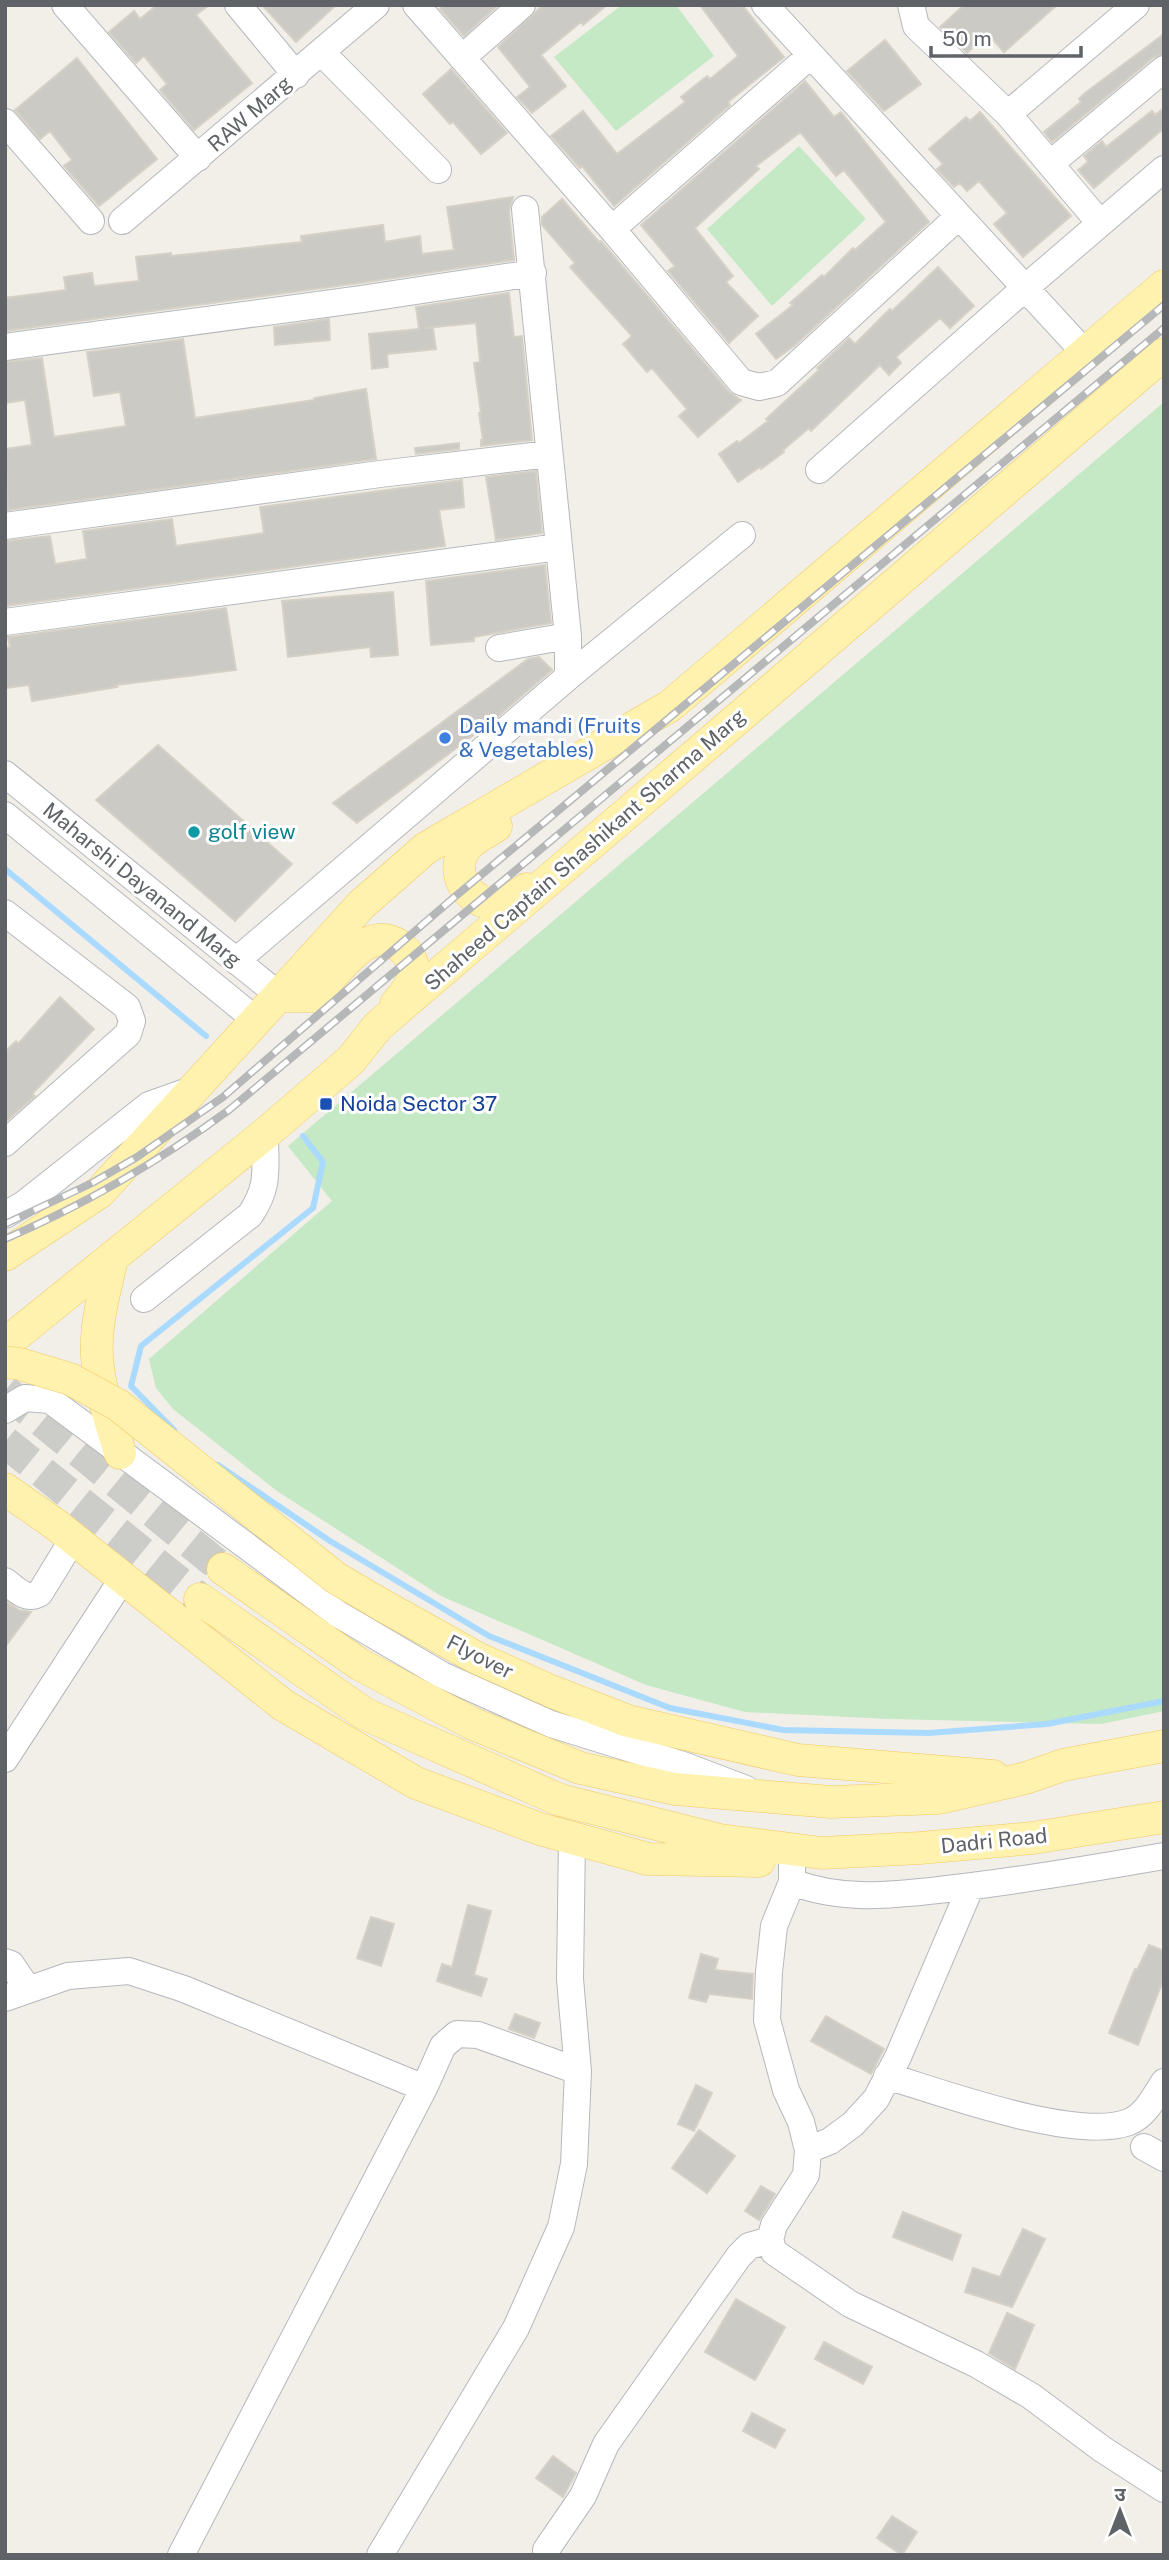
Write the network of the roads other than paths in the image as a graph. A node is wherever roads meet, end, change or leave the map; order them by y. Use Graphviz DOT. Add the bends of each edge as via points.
graph roads {
  1 [pos="65,5"];
  2 [pos="238,5"];
  3 [pos="376,5"];
  4 [pos="415,5"];
  5 [pos="522,5"];
  6 [pos="765,5"];
  7 [pos="911,5"];
  8 [pos="1136,5"];
  9 [pos="321,52"];
  10 [pos="811,55"];
  11 [pos="462,58"];
  12 [pos="1164,69"];
  13 [pos="296,75"];
  14 [pos="1008,114"];
  15 [pos="5,122"];
  16 [pos="198,158"];
  17 [pos="1050,164"];
  18 [pos="1164,169"];
  19 [pos="438,170"];
  20 [pos="525,209"];
  21 [pos="959,216"];
  22 [pos="91,220"];
  23 [pos="122,221"];
  24 [pos="1100,223"];
  25 [pos="612,229"];
  26 [pos="533,273"];
  27 [pos="1164,286"];
  28 [pos="1025,288"];
  29 [pos="5,347"];
  30 [pos="1085,354"];
  31 [pos="1164,354"];
  32 [pos="550,454"];
  33 [pos="819,470"];
  34 [pos="5,526"];
  35 [pos="742,535"];
  36 [pos="558,547"];
  37 [pos="5,622"];
  38 [pos="568,636"];
  39 [pos="499,648"];
  40 [pos="568,677"];
  41 [pos="670,706"];
  42 [pos="5,774"];
  43 [pos="5,815"];
  44 [pos="563,869"];
  45 [pos="5,913"];
  46 [pos="236,961"];
  47 [pos="279,996"];
  48 [pos="256,1020"];
  49 [pos="378,1026"];
  50 [pos="194,1088"];
  51 [pos="265,1135"];
  52 [pos="5,1143"];
  53 [pos="5,1215"];
  54 [pos="5,1255"];
  55 [pos="112,1259"];
  56 [pos="144,1299"];
  57 [pos="5,1344"];
  58 [pos="5,1362"];
  59 [pos="5,1410"];
  60 [pos="120,1453"];
  61 [pos="5,1489"];
  62 [pos="74,1539"];
  63 [pos="223,1569"];
  64 [pos="123,1578"];
  65 [pos="5,1581"];
  66 [pos="200,1599"];
  67 [pos="1164,1745"];
  68 [pos="5,1759"];
  69 [pos="1026,1778"];
  70 [pos="764,1796"];
  71 [pos="1164,1817"];
  72 [pos="572,1838"];
  73 [pos="822,1853"];
  74 [pos="1164,1856"];
  75 [pos="792,1872"];
  76 [pos="971,1886"];
  77 [pos="5,1962"];
  78 [pos="16,1994"];
  79 [pos="578,2071"];
  80 [pos="887,2076"];
  81 [pos="1164,2082"];
  82 [pos="424,2088"];
  83 [pos="808,2150"];
  84 [pos="770,2240"];
  85 [pos="1164,2488"];
  86 [pos="546,2550"];
  87 [pos="181,2555"];
  88 [pos="380,2555"];
  1 -- 16 [label="street"];
  2 -- 13 [label="street"];
  3 -- 9 [label="street, RAW Marg"];
  4 -- 11 [label="street"];
  5 -- 11 [label="street"];
  6 -- 10 [label="street"];
  7 -- 14 [label="street" via="916,26"];
  8 -- 14 [label="street"];
  9 -- 13 [label="street, RAW Marg"];
  9 -- 19 [label="street"];
  10 -- 21 [label="street"];
  10 -- 25 [label="street"];
  11 -- 25 [label="street"];
  12 -- 17 [label="street"];
  13 -- 16 [label="street, RAW Marg"];
  14 -- 17 [label="street"];
  15 -- 22 [label="street"];
  16 -- 23 [label="street, RAW Marg"];
  17 -- 24 [label="street"];
  18 -- 24 [label="street"];
  20 -- 26 [label="street"];
  21 -- 25 [label="street" via="777,383 759,387 741,382"];
  21 -- 28 [label="street"];
  24 -- 28 [label="street"];
  26 -- 29 [label="street"];
  26 -- 32 [label="street"];
  27 -- 30 [label="main road"];
  28 -- 30 [label="street"];
  28 -- 33 [label="street"];
  30 -- 41 [label="main road"];
  31 -- 44 [label="main road, Shaheed Captain Shashikant Sharma Marg"];
  32 -- 34 [label="street"];
  32 -- 36 [label="street"];
  35 -- 40 [label="street"];
  36 -- 37 [label="street"];
  36 -- 38 [label="street"];
  38 -- 39 [label="street"];
  38 -- 40 [label="street"];
  40 -- 46 [label="street"];
  41 -- 44 [label="main road" via="549,794 477,838 468,845 459,866 465,888 483,902 494,904"];
  41 -- 47 [label="main road" via="426,848 361,905"];
  42 -- 46 [label="street, Maharshi Dayanand Marg"];
  43 -- 48 [label="street, Maharshi Dayanand Marg"];
  44 -- 49 [label="main road, Shaheed Captain Shashikant Sharma Marg"];
  45 -- 52 [label="street" via="127,1007 132,1021 128,1034"];
  46 -- 47 [label="street, Maharshi Dayanand Marg"];
  47 -- 48 [label="main road"];
  47 -- 49 [label="main road" via="314,996 359,949 376,940 386,941 404,949 413,977"];
  48 -- 50 [label="main road"];
  49 -- 51 [label="main road, Shaheed Captain Shashikant Sharma Marg" via="351,1060"];
  50 -- 53 [label="street" via="149,1105"];
  50 -- 54 [label="main road" via="100,1192"];
  51 -- 55 [label="main road, Shaheed Captain Shashikant Sharma Marg"];
  51 -- 56 [label="street" via="262,1198 250,1216"];
  55 -- 57 [label="main road, Shaheed Captain Shashikant Sharma Marg"];
  55 -- 60 [label="main road" via="101,1306 97,1354 101,1390"];
  58 -- 69 [label="main road, Flyover, bridge" via="70,1379 118,1405 336,1577 477,1658 553,1692 628,1721 799,1760"];
  59 -- 60 [label="street" via="25,1398 50,1400"];
  60 -- 70 [label="street" via="338,1614 442,1675 551,1724"];
  61 -- 62 [label="main road"];
  62 -- 64 [label="main road"];
  62 -- 65 [label="street" via="36,1596 25,1596"];
  63 -- 70 [label="main road" via="359,1664 484,1728 580,1768 675,1789"];
  64 -- 68 [label="street"];
  64 -- 72 [label="main road" via="282,1705 406,1777"];
  66 -- 73 [label="main road" via="365,1714 560,1800 720,1840"];
  67 -- 69 [label="main road" via="1063,1765"];
  69 -- 70 [label="main road" via="939,1798 831,1802"];
  71 -- 73 [label="main road, Dadri Road" via="1033,1838"];
  72 -- 75 [label="main road" via="648,1860"];
  72 -- 79 [label="street" via="570,1979"];
  73 -- 75 [label="main road"];
  74 -- 76 [label="street"];
  75 -- 76 [label="street" via="815,1891 860,1896"];
  75 -- 83 [label="street" via="774,1926 767,2020"];
  76 -- 80 [label="street"];
  77 -- 78 [label="street" via="11,1964"];
  78 -- 82 [label="street" via="68,1976 129,1971 184,1989"];
  79 -- 82 [label="street" via="478,2035 457,2034 443,2046"];
  79 -- 88 [label="street" via="574,2164 561,2227 516,2328"];
  80 -- 81 [label="street" via="999,2110 1077,2126 1130,2122 1145,2111"];
  80 -- 83 [label="street" via="876,2099 853,2124"];
  82 -- 87 [label="street"];
  83 -- 84 [label="street" via="806,2175 774,2225"];
  84 -- 85 [label="street" via="775,2252 850,2304 976,2364 1031,2396"];
  84 -- 86 [label="street" via="749,2246 739,2256 606,2444 583,2496"];
}
